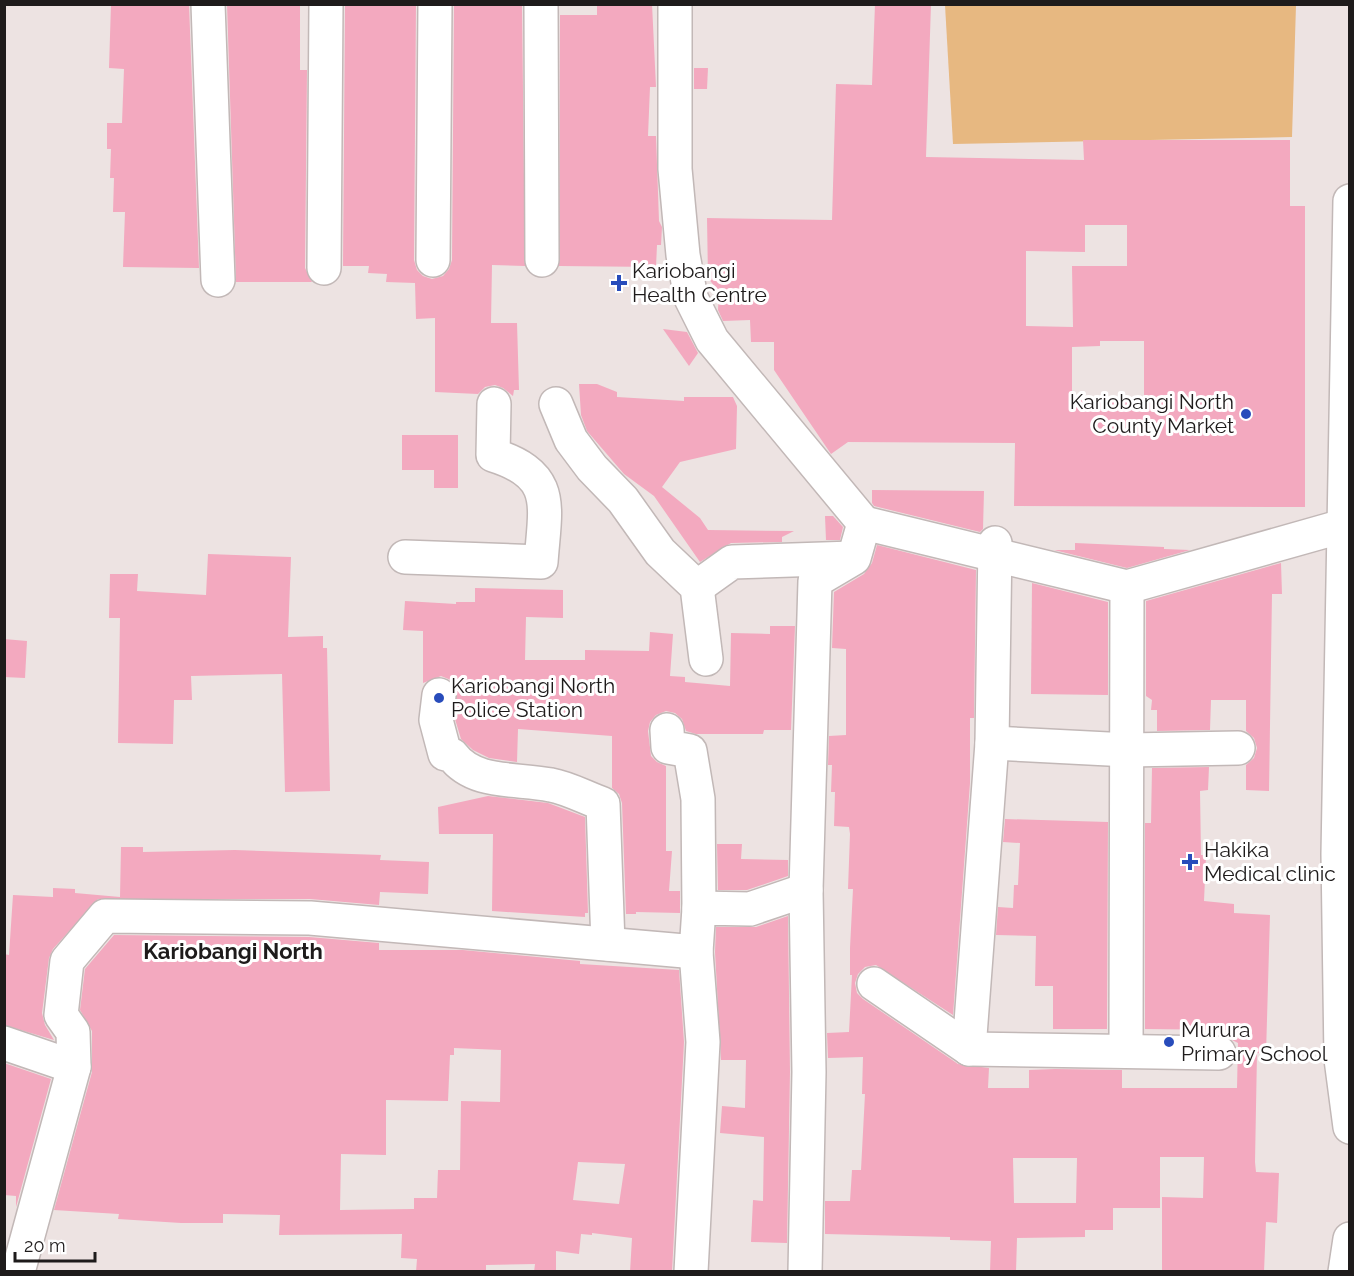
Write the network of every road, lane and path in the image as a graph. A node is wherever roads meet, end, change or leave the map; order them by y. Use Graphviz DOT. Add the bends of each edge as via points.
graph roads {
  1 [pos="208,4"];
  2 [pos="326,4"];
  3 [pos="435,4"];
  4 [pos="541,4"];
  5 [pos="675,4"];
  6 [pos="1350,201"];
  7 [pos="433,260"];
  8 [pos="542,261"];
  9 [pos="324,268"];
  10 [pos="218,280"];
  11 [pos="494,404"];
  12 [pos="556,404"];
  13 [pos="864,523"];
  14 [pos="1343,526"];
  15 [pos="995,543"];
  16 [pos="405,557"];
  17 [pos="855,558"];
  18 [pos="697,587"];
  19 [pos="1127,587"];
  20 [pos="706,659"];
  21 [pos="439,695"];
  22 [pos="667,730"];
  23 [pos="992,743"];
  24 [pos="1238,748"];
  25 [pos="1128,750"];
  26 [pos="806,890"];
  27 [pos="699,908"];
  28 [pos="608,945"];
  29 [pos="696,952"];
  30 [pos="874,984"];
  31 [pos="4,1044"];
  32 [pos="969,1049"];
  33 [pos="1126,1051"];
  34 [pos="1219,1053"];
  35 [pos="75,1066"];
  36 [pos="1349,1126"];
  37 [pos="1350,1239"];
  38 [pos="18,1272"];
  39 [pos="691,1272"];
  40 [pos="805,1272"];
  41 [pos="1345,1272"];
  1 -- 10 [label="street"];
  2 -- 9 [label="street"];
  3 -- 7 [label="street"];
  4 -- 8 [label="street"];
  5 -- 13 [label="street" via="675,169 691,298 712,340"];
  6 -- 14 [label="street"];
  11 -- 16 [label="street" via="493,455 515,462 537,478 540,487 545,505 541,562"];
  12 -- 18 [label="street" via="571,440 586,460 660,552"];
  13 -- 17 [label="street"];
  13 -- 19 [label="street"];
  14 -- 19 [label="street"];
  14 -- 36 [label="street" via="1338,854 1341,1059"];
  15 -- 23 [label="street"];
  17 -- 18 [label="street" via="732,562"];
  17 -- 26 [label="street" via="815,581"];
  18 -- 20 [label="street"];
  19 -- 25 [label="street"];
  21 -- 28 [label="street" via="436,720 445,753 452,755 461,768 503,780 551,785 603,804"];
  22 -- 27 [label="street" via="668,747 690,751 698,800"];
  23 -- 25 [label="street"];
  23 -- 32 [label="street"];
  24 -- 25 [label="street"];
  25 -- 33 [label="street"];
  26 -- 27 [label="street" via="750,909"];
  26 -- 40 [label="street" via="809,1072"];
  27 -- 29 [label="street"];
  28 -- 29 [label="street"];
  28 -- 35 [label="street" via="310,918 105,916 67,962 61,1014 73,1032"];
  29 -- 39 [label="street" via="703,1042"];
  30 -- 32 [label="street"];
  31 -- 35 [label="street"];
  32 -- 33 [label="street"];
  33 -- 34 [label="street"];
  35 -- 38 [label="street"];
  37 -- 41 [label="street"];
}
